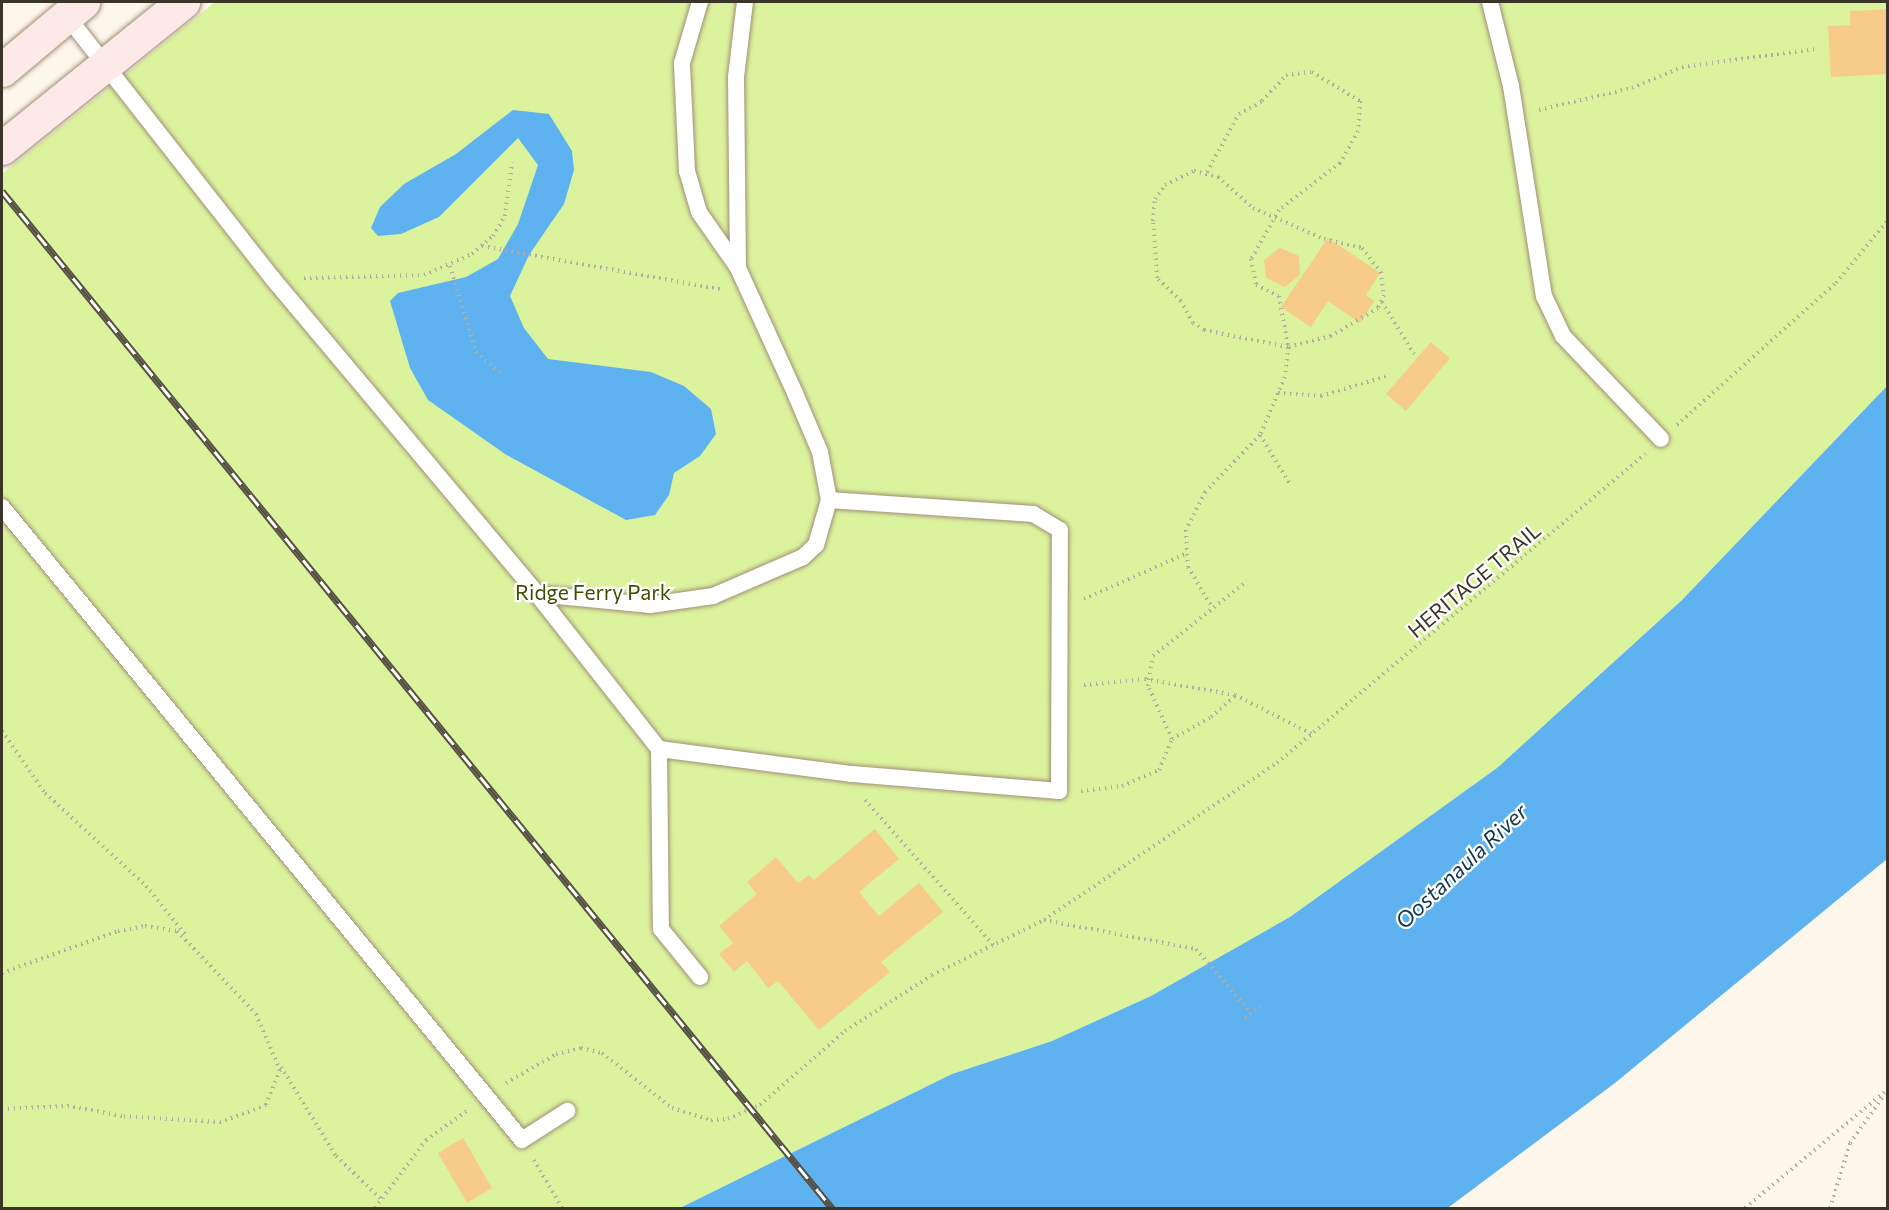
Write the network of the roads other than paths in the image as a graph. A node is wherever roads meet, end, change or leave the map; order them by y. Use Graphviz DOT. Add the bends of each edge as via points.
graph roads {
  1 [pos="183,2"];
  2 [pos="700,2"];
  3 [pos="745,2"];
  4 [pos="1490,2"];
  5 [pos="75,8"];
  6 [pos="106,63"];
  7 [pos="2,70"];
  8 [pos="2,148"];
  9 [pos="738,268"];
  10 [pos="1661,439"];
  11 [pos="829,500"];
  12 [pos="2,507"];
  13 [pos="537,594"];
  14 [pos="659,749"];
  15 [pos="700,977"];
  16 [pos="567,1111"];
  1 -- 6 [label="main road"];
  2 -- 9 [label="lane" via="682,63 687,171 699,212"];
  3 -- 9 [label="lane" via="736,77"];
  4 -- 10 [label="lane" via="1516,115 1544,296 1563,336"];
  5 -- 6 [label="lane"];
  5 -- 7 [label="main road"];
  6 -- 8 [label="main road"];
  6 -- 13 [label="lane" via="273,279"];
  9 -- 11 [label="lane" via="820,452"];
  11 -- 13 [label="lane" via="816,545 803,557 713,596 650,605"];
  11 -- 14 [label="lane" via="1033,514 1060,531 1059,791 840,772"];
  12 -- 16 [label="lane" via="312,890 490,1094 522,1140"];
  13 -- 14 [label="lane"];
  14 -- 15 [label="lane" via="661,929"];
}
